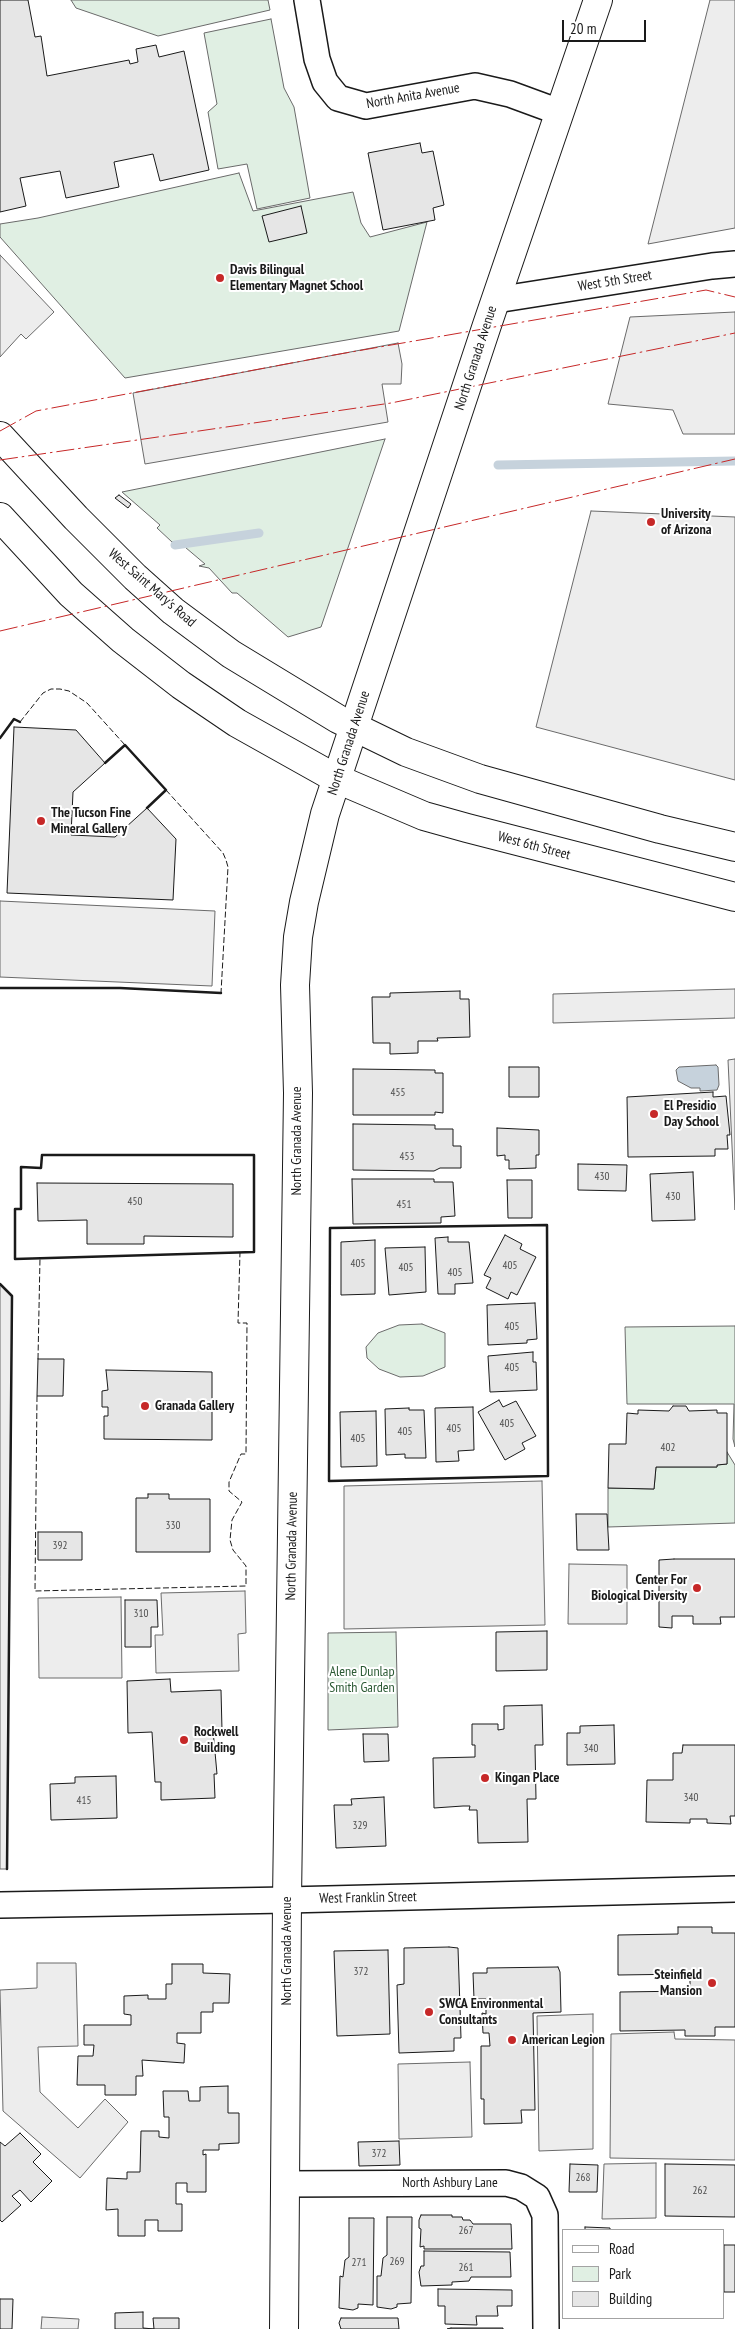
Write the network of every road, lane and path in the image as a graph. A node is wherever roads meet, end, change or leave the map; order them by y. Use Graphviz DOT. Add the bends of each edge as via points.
graph roads {
  1 [pos="307,0"];
  2 [pos="598,0"];
  3 [pos="559,112"];
  4 [pos="735,264"];
  5 [pos="496,300"];
  6 [pos="0,436"];
  7 [pos="0,517"];
  8 [pos="354,726"];
  9 [pos="337,779"];
  10 [pos="735,847"];
  11 [pos="735,897"];
  12 [pos="735,1889"];
  13 [pos="287,1900"];
  14 [pos="0,1905"];
  15 [pos="285,2184"];
  16 [pos="284,2329"];
  17 [pos="546,2329"];
  1 -- 3 [label="street, North Anita Avenue" via="317,59 325,82 338,98 366,106 475,86 510,94"];
  2 -- 3 [label="main road, North Granada Avenue"];
  3 -- 5 [label="main road, North Granada Avenue"];
  4 -- 5 [label="street, West 5th Street"];
  5 -- 8 [label="main road, North Granada Avenue"];
  6 -- 8 [label="main road, West Saint Mary's Road" via="76,518 173,610 231,654"];
  7 -- 9 [label="main road" via="71,594 180,686 244,727"];
  8 -- 9 [label="main road, North Granada Avenue"];
  8 -- 10 [label="main road" via="406,752 480,779"];
  9 -- 11 [label="main road, West 6th Street" via="458,826"];
  9 -- 13 [label="main road, North Granada Avenue" via="325,814 304,902 295,985 298,1093"];
  12 -- 13 [label="street, West Franklin Street"];
  13 -- 14 [label="street, West Franklin Street"];
  13 -- 15 [label="main road, North Granada Avenue"];
  15 -- 16 [label="main road, North Granada Avenue"];
  15 -- 17 [label="street, North Ashbury Lane" via="506,2183 521,2187 537,2197 545,2215"];
}
